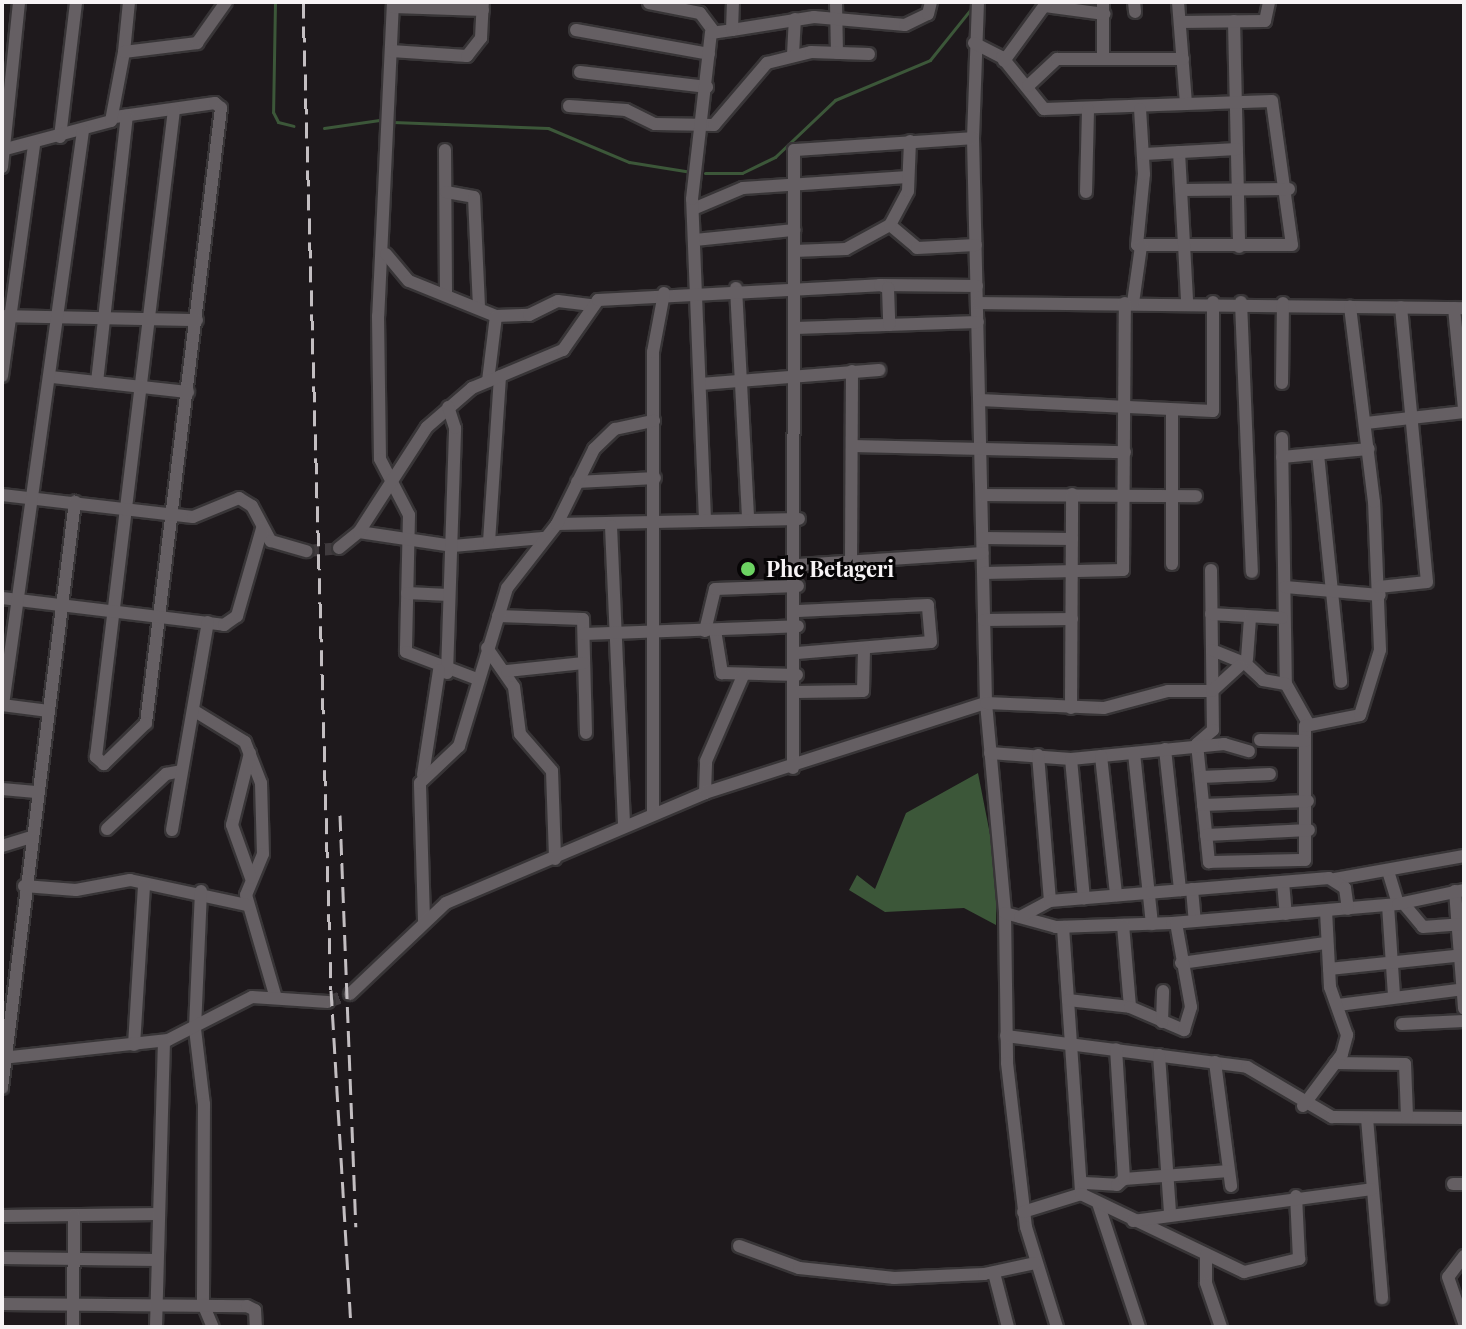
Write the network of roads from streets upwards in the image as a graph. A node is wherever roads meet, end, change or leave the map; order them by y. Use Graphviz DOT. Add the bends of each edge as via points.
graph roads {
  1 [pos="19,2"];
  2 [pos="76,2"];
  3 [pos="129,2"];
  4 [pos="226,2"];
  5 [pos="733,2"];
  6 [pos="836,2"];
  7 [pos="931,2"];
  8 [pos="1178,2"];
  9 [pos="1269,2"];
  10 [pos="649,3"];
  11 [pos="393,4"];
  12 [pos="1046,4"];
  13 [pos="483,6"];
  14 [pos="977,6"];
  15 [pos="1103,8"];
  16 [pos="836,17"];
  17 [pos="795,19"];
  18 [pos="1234,21"];
  19 [pos="1180,22"];
  20 [pos="576,30"];
  21 [pos="713,30"];
  22 [pos="732,30"];
  23 [pos="974,43"];
  24 [pos="391,51"];
  25 [pos="124,52"];
  26 [pos="837,53"];
  27 [pos="709,54"];
  28 [pos="869,54"];
  29 [pos="793,55"];
  30 [pos="1103,58"];
  31 [pos="1183,59"];
  32 [pos="1004,61"];
  33 [pos="580,72"];
  34 [pos="1028,86"];
  35 [pos="707,87"];
  36 [pos="1235,101"];
  37 [pos="1186,103"];
  38 [pos="569,106"];
  39 [pos="1088,109"];
  40 [pos="1140,109"];
  41 [pos="174,110"];
  42 [pos="121,117"];
  43 [pos="705,125"];
  44 [pos="83,131"];
  45 [pos="60,137"];
  46 [pos="973,138"];
  47 [pos="910,141"];
  48 [pos="34,145"];
  49 [pos="1237,149"];
  50 [pos="3,150"];
  51 [pos="445,150"];
  52 [pos="1179,152"];
  53 [pos="1144,154"];
  54 [pos="2,167"];
  55 [pos="908,177"];
  56 [pos="794,182"];
  57 [pos="1238,189"];
  58 [pos="1289,189"];
  59 [pos="1181,190"];
  60 [pos="446,192"];
  61 [pos="1086,192"];
  62 [pos="693,209"];
  63 [pos="890,225"];
  64 [pos="794,230"];
  65 [pos="695,240"];
  66 [pos="976,245"];
  67 [pos="1141,246"];
  68 [pos="1184,247"];
  69 [pos="1239,247"];
  70 [pos="794,251"];
  71 [pos="386,254"];
  72 [pos="880,285"];
  73 [pos="977,286"];
  74 [pos="794,287"];
  75 [pos="736,288"];
  76 [pos="697,291"];
  77 [pos="664,293"];
  78 [pos="446,295"];
  79 [pos="1187,301"];
  80 [pos="1213,302"];
  81 [pos="1241,302"];
  82 [pos="978,303"];
  83 [pos="1129,303"];
  84 [pos="1283,303"];
  85 [pos="592,305"];
  86 [pos="1350,306"];
  87 [pos="1401,307"];
  88 [pos="479,308"];
  89 [pos="1459,308"];
  90 [pos="59,314"];
  91 [pos="106,314"];
  92 [pos="7,316"];
  93 [pos="148,316"];
  94 [pos="496,316"];
  95 [pos="197,320"];
  96 [pos="978,322"];
  97 [pos="889,325"];
  98 [pos="795,328"];
  99 [pos="1461,346"];
  100 [pos="879,370"];
  101 [pos="852,371"];
  102 [pos="796,373"];
  103 [pos="2,376"];
  104 [pos="52,377"];
  105 [pos="1462,377"];
  106 [pos="741,378"];
  107 [pos="494,379"];
  108 [pos="97,382"];
  109 [pos="1282,383"];
  110 [pos="700,384"];
  111 [pos="142,387"];
  112 [pos="188,392"];
  113 [pos="980,400"];
  114 [pos="448,407"];
  115 [pos="1125,408"];
  116 [pos="1172,410"];
  117 [pos="1464,410"];
  118 [pos="1411,418"];
  119 [pos="654,421"];
  120 [pos="1366,423"];
  121 [pos="1282,438"];
  122 [pos="981,444"];
  123 [pos="852,446"];
  124 [pos="1369,449"];
  125 [pos="1125,452"];
  126 [pos="1318,454"];
  127 [pos="1282,457"];
  128 [pos="655,478"];
  129 [pos="387,479"];
  130 [pos="577,482"];
  131 [pos="1072,494"];
  132 [pos="1124,494"];
  133 [pos="2,495"];
  134 [pos="982,495"];
  135 [pos="1172,495"];
  136 [pos="32,496"];
  137 [pos="1196,496"];
  138 [pos="75,502"];
  139 [pos="126,508"];
  140 [pos="174,513"];
  141 [pos="799,519"];
  142 [pos="705,520"];
  143 [pos="748,520"];
  144 [pos="557,524"];
  145 [pos="656,524"];
  146 [pos="611,526"];
  147 [pos="262,529"];
  148 [pos="359,532"];
  149 [pos="543,538"];
  150 [pos="983,538"];
  151 [pos="1072,539"];
  152 [pos="489,542"];
  153 [pos="408,544"];
  154 [pos="453,546"];
  155 [pos="339,548"];
  156 [pos="307,551"];
  157 [pos="983,553"];
  158 [pos="851,563"];
  159 [pos="1172,564"];
  160 [pos="798,565"];
  161 [pos="1211,570"];
  162 [pos="1252,572"];
  163 [pos="984,573"];
  164 [pos="1072,574"];
  165 [pos="798,586"];
  166 [pos="1285,587"];
  167 [pos="1332,591"];
  168 [pos="1379,591"];
  169 [pos="407,593"];
  170 [pos="449,595"];
  171 [pos="2,598"];
  172 [pos="17,600"];
  173 [pos="63,604"];
  174 [pos="115,609"];
  175 [pos="798,611"];
  176 [pos="1211,614"];
  177 [pos="161,615"];
  178 [pos="498,616"];
  179 [pos="1250,618"];
  180 [pos="1282,618"];
  181 [pos="1072,619"];
  182 [pos="984,620"];
  183 [pos="208,622"];
  184 [pos="798,626"];
  185 [pos="710,630"];
  186 [pos="584,634"];
  187 [pos="612,634"];
  188 [pos="652,634"];
  189 [pos="487,648"];
  190 [pos="864,650"];
  191 [pos="1212,650"];
  192 [pos="797,653"];
  193 [pos="584,663"];
  194 [pos="1245,663"];
  195 [pos="507,671"];
  196 [pos="443,672"];
  197 [pos="797,675"];
  198 [pos="743,676"];
  199 [pos="477,679"];
  200 [pos="1341,682"];
  201 [pos="1286,684"];
  202 [pos="1212,691"];
  203 [pos="796,692"];
  204 [pos="986,703"];
  205 [pos="2,705"];
  206 [pos="1071,708"];
  207 [pos="193,710"];
  208 [pos="49,711"];
  209 [pos="1308,723"];
  210 [pos="586,733"];
  211 [pos="1204,739"];
  212 [pos="1260,740"];
  213 [pos="1305,741"];
  214 [pos="1165,749"];
  215 [pos="1249,751"];
  216 [pos="250,753"];
  217 [pos="990,753"];
  218 [pos="1134,753"];
  219 [pos="1038,755"];
  220 [pos="1101,756"];
  221 [pos="1071,759"];
  222 [pos="793,768"];
  223 [pos="181,771"];
  224 [pos="1270,774"];
  225 [pos="423,775"];
  226 [pos="1201,777"];
  227 [pos="2,789"];
  228 [pos="36,792"];
  229 [pos="705,793"];
  230 [pos="1308,793"];
  231 [pos="1203,805"];
  232 [pos="653,812"];
  233 [pos="624,824"];
  234 [pos="107,829"];
  235 [pos="172,830"];
  236 [pos="1309,830"];
  237 [pos="1206,835"];
  238 [pos="29,838"];
  239 [pos="2,846"];
  240 [pos="1464,856"];
  241 [pos="555,859"];
  242 [pos="1388,871"];
  243 [pos="251,878"];
  244 [pos="1335,879"];
  245 [pos="1283,882"];
  246 [pos="144,885"];
  247 [pos="24,886"];
  248 [pos="1186,889"];
  249 [pos="1459,890"];
  250 [pos="201,891"];
  251 [pos="1148,893"];
  252 [pos="1116,895"];
  253 [pos="1084,898"];
  254 [pos="1050,901"];
  255 [pos="1397,904"];
  256 [pos="247,905"];
  257 [pos="1348,909"];
  258 [pos="1326,911"];
  259 [pos="1005,913"];
  260 [pos="1286,914"];
  261 [pos="1020,917"];
  262 [pos="424,920"];
  263 [pos="1195,921"];
  264 [pos="1176,923"];
  265 [pos="1152,924"];
  266 [pos="1461,924"];
  267 [pos="1123,925"];
  268 [pos="1063,927"];
  269 [pos="1326,943"];
  270 [pos="1462,955"];
  271 [pos="1181,963"];
  272 [pos="1391,965"];
  273 [pos="1329,969"];
  274 [pos="1463,989"];
  275 [pos="1163,991"];
  276 [pos="350,994"];
  277 [pos="1394,996"];
  278 [pos="276,998"];
  279 [pos="1068,1000"];
  280 [pos="328,1002"];
  281 [pos="1338,1005"];
  282 [pos="1130,1007"];
  283 [pos="1464,1009"];
  284 [pos="1464,1021"];
  285 [pos="1162,1022"];
  286 [pos="1402,1024"];
  287 [pos="195,1029"];
  288 [pos="1006,1036"];
  289 [pos="164,1041"];
  290 [pos="1072,1044"];
  291 [pos="134,1045"];
  292 [pos="1116,1049"];
  293 [pos="1159,1055"];
  294 [pos="4,1058"];
  295 [pos="1215,1062"];
  296 [pos="1335,1063"];
  297 [pos="2,1088"];
  298 [pos="1303,1106"];
  299 [pos="1407,1117"];
  300 [pos="1367,1118"];
  301 [pos="1464,1118"];
  302 [pos="1229,1171"];
  303 [pos="1168,1177"];
  304 [pos="1124,1179"];
  305 [pos="1231,1186"];
  306 [pos="1082,1189"];
  307 [pos="1372,1189"];
  308 [pos="1296,1196"];
  309 [pos="1098,1203"];
  310 [pos="1023,1212"];
  311 [pos="1170,1213"];
  312 [pos="158,1214"];
  313 [pos="74,1215"];
  314 [pos="2,1216"];
  315 [pos="1133,1221"];
  316 [pos="739,1246"];
  317 [pos="1206,1255"];
  318 [pos="1464,1256"];
  319 [pos="2,1258"];
  320 [pos="73,1260"];
  321 [pos="157,1260"];
  322 [pos="1035,1263"];
  323 [pos="994,1273"];
  324 [pos="1382,1298"];
  325 [pos="73,1303"];
  326 [pos="156,1303"];
  327 [pos="2,1304"];
  328 [pos="203,1304"];
  329 [pos="1464,1323"];
  330 [pos="73,1327"];
  331 [pos="156,1327"];
  332 [pos="213,1327"];
  333 [pos="256,1327"];
  334 [pos="1008,1327"];
  335 [pos="1057,1327"];
  336 [pos="1139,1327"];
  337 [pos="1221,1327"];
  1 -- 50 [label="street"];
  2 -- 45 [label="street"];
  3 -- 25 [label="street"];
  4 -- 25 [label="street" via="197,43"];
  5 -- 22 [label="street"];
  6 -- 16 [label="street"];
  7 -- 16 [label="street" via="928,14 905,25"];
  8 -- 19 [label="street"];
  9 -- 18 [label="street" via="1265,21"];
  10 -- 21 [label="street" via="700,13"];
  11 -- 13 [label="street"];
  11 -- 24 [label="street"];
  12 -- 15 [label="street"];
  12 -- 32 [label="street"];
  13 -- 24 [label="street" via="481,38 467,56"];
  14 -- 23 [label="street"];
  15 -- 30 [label="street"];
  16 -- 17 [label="street"];
  16 -- 26 [label="street"];
  17 -- 22 [label="street"];
  17 -- 29 [label="street"];
  18 -- 19 [label="street"];
  18 -- 36 [label="street"];
  19 -- 31 [label="street"];
  20 -- 27 [label="street"];
  21 -- 22 [label="street"];
  21 -- 27 [label="street"];
  23 -- 32 [label="street"];
  23 -- 46 [label="street"];
  24 -- 71 [label="street"];
  25 -- 42 [label="street"];
  26 -- 28 [label="street"];
  26 -- 29 [label="street"];
  27 -- 35 [label="street"];
  29 -- 43 [label="street" via="760,68 718,123"];
  30 -- 31 [label="street"];
  30 -- 34 [label="street" via="1050,60"];
  31 -- 37 [label="street"];
  32 -- 34 [label="street"];
  33 -- 35 [label="street"];
  34 -- 39 [label="street" via="1044,109"];
  35 -- 43 [label="street"];
  36 -- 37 [label="street"];
  36 -- 49 [label="street"];
  36 -- 58 [label="street" via="1276,104"];
  37 -- 40 [label="street"];
  38 -- 43 [label="street" via="626,110 655,124"];
  39 -- 40 [label="street"];
  39 -- 61 [label="street"];
  40 -- 53 [label="street"];
  41 -- 42 [label="street"];
  41 -- 93 [label="street"];
  41 -- 95 [label="street" via="221,108"];
  42 -- 44 [label="street"];
  42 -- 91 [label="street"];
  43 -- 62 [label="street"];
  44 -- 45 [label="street"];
  44 -- 90 [label="street"];
  45 -- 48 [label="street"];
  46 -- 47 [label="street"];
  46 -- 66 [label="street"];
  47 -- 55 [label="street"];
  47 -- 56 [label="street" via="800,145"];
  48 -- 50 [label="street"];
  48 -- 92 [label="street"];
  49 -- 52 [label="street"];
  49 -- 57 [label="street"];
  50 -- 54 [label="street"];
  51 -- 60 [label="street"];
  52 -- 53 [label="street"];
  52 -- 59 [label="street"];
  53 -- 67 [label="street" via="1135,209"];
  55 -- 56 [label="street"];
  55 -- 63 [label="street"];
  56 -- 62 [label="street" via="743,188"];
  56 -- 64 [label="street"];
  57 -- 58 [label="street"];
  57 -- 59 [label="street"];
  57 -- 69 [label="street"];
  58 -- 69 [label="street" via="1292,245"];
  59 -- 68 [label="street"];
  60 -- 78 [label="street"];
  60 -- 88 [label="street" via="474,197"];
  62 -- 65 [label="street"];
  63 -- 66 [label="street" via="917,248"];
  63 -- 70 [label="street" via="846,249"];
  64 -- 65 [label="street"];
  64 -- 70 [label="street"];
  65 -- 76 [label="street"];
  66 -- 73 [label="street"];
  67 -- 68 [label="street"];
  67 -- 83 [label="street"];
  68 -- 69 [label="street"];
  68 -- 79 [label="street"];
  70 -- 74 [label="street"];
  71 -- 78 [label="street" via="409,281"];
  71 -- 129 [label="street" via="378,421"];
  72 -- 73 [label="street"];
  72 -- 74 [label="street"];
  72 -- 97 [label="street" via="888,288"];
  73 -- 82 [label="street"];
  74 -- 75 [label="street"];
  74 -- 98 [label="street"];
  75 -- 76 [label="street"];
  75 -- 106 [label="street"];
  76 -- 77 [label="street"];
  76 -- 110 [label="street"];
  77 -- 85 [label="street"];
  77 -- 119 [label="street" via="655,333"];
  78 -- 88 [label="street"];
  79 -- 80 [label="street"];
  79 -- 83 [label="street"];
  80 -- 81 [label="street"];
  80 -- 116 [label="street" via="1216,408"];
  81 -- 84 [label="street"];
  81 -- 162 [label="street"];
  82 -- 83 [label="street"];
  82 -- 96 [label="street"];
  83 -- 115 [label="street"];
  84 -- 86 [label="street"];
  84 -- 109 [label="street"];
  85 -- 94 [label="street" via="558,301 529,315"];
  85 -- 107 [label="street" via="563,350"];
  86 -- 87 [label="street"];
  86 -- 120 [label="street"];
  87 -- 89 [label="street"];
  87 -- 118 [label="street"];
  88 -- 94 [label="street"];
  89 -- 99 [label="street"];
  90 -- 91 [label="street"];
  90 -- 92 [label="street"];
  90 -- 104 [label="street"];
  91 -- 93 [label="street"];
  91 -- 108 [label="street"];
  92 -- 103 [label="street"];
  93 -- 95 [label="street"];
  93 -- 111 [label="street"];
  94 -- 107 [label="street"];
  95 -- 112 [label="street"];
  96 -- 97 [label="street"];
  96 -- 113 [label="street"];
  97 -- 98 [label="street"];
  98 -- 102 [label="street"];
  99 -- 105 [label="street"];
  100 -- 101 [label="street"];
  101 -- 102 [label="street"];
  101 -- 123 [label="street"];
  102 -- 106 [label="street"];
  102 -- 141 [label="street"];
  104 -- 108 [label="street"];
  104 -- 136 [label="street"];
  105 -- 117 [label="street"];
  106 -- 110 [label="street"];
  106 -- 143 [label="street"];
  107 -- 114 [label="street"];
  107 -- 152 [label="street"];
  108 -- 111 [label="street"];
  110 -- 142 [label="street"];
  111 -- 112 [label="street"];
  111 -- 139 [label="street"];
  112 -- 140 [label="street"];
  113 -- 115 [label="street"];
  113 -- 122 [label="street"];
  114 -- 129 [label="street"];
  114 -- 154 [label="street" via="455,428"];
  115 -- 116 [label="street"];
  115 -- 125 [label="street"];
  116 -- 135 [label="street"];
  117 -- 118 [label="street"];
  118 -- 120 [label="street"];
  118 -- 168 [label="street" via="1427,582"];
  119 -- 128 [label="street"];
  119 -- 130 [label="street" via="615,429 585,460"];
  120 -- 124 [label="street"];
  121 -- 127 [label="street"];
  122 -- 123 [label="street"];
  122 -- 125 [label="street"];
  122 -- 134 [label="street"];
  123 -- 158 [label="street"];
  124 -- 126 [label="street"];
  124 -- 168 [label="street"];
  125 -- 132 [label="street"];
  126 -- 127 [label="street"];
  126 -- 167 [label="street"];
  127 -- 166 [label="street"];
  128 -- 130 [label="street"];
  128 -- 145 [label="street"];
  129 -- 148 [label="street"];
  129 -- 153 [label="street" via="408,507"];
  130 -- 144 [label="street"];
  131 -- 132 [label="street"];
  131 -- 134 [label="street"];
  131 -- 151 [label="street"];
  132 -- 135 [label="street"];
  132 -- 164 [label="street" via="1123,570"];
  133 -- 136 [label="street"];
  134 -- 150 [label="street"];
  135 -- 137 [label="street"];
  135 -- 159 [label="street"];
  136 -- 138 [label="street"];
  136 -- 172 [label="street"];
  138 -- 139 [label="street"];
  138 -- 173 [label="street"];
  139 -- 140 [label="street"];
  139 -- 174 [label="street"];
  140 -- 147 [label="street" via="200,517 239,498 252,506"];
  140 -- 177 [label="street"];
  141 -- 143 [label="street"];
  141 -- 160 [label="street"];
  142 -- 143 [label="street"];
  142 -- 145 [label="street"];
  144 -- 146 [label="street"];
  144 -- 149 [label="street"];
  145 -- 146 [label="street"];
  145 -- 188 [label="street"];
  146 -- 187 [label="street"];
  147 -- 156 [label="street" via="281,547"];
  147 -- 183 [label="street" via="237,616 224,625"];
  148 -- 153 [label="street"];
  148 -- 155 [label="street"];
  149 -- 152 [label="street"];
  149 -- 178 [label="street" via="517,570"];
  150 -- 151 [label="street"];
  150 -- 157 [label="street"];
  151 -- 164 [label="street"];
  152 -- 154 [label="street"];
  153 -- 154 [label="street"];
  153 -- 169 [label="street"];
  154 -- 170 [label="street"];
  157 -- 158 [label="street"];
  157 -- 163 [label="street"];
  158 -- 160 [label="street"];
  160 -- 165 [label="street"];
  161 -- 176 [label="street"];
  163 -- 164 [label="street"];
  163 -- 182 [label="street"];
  164 -- 181 [label="street"];
  165 -- 175 [label="street"];
  165 -- 185 [label="street" via="715,589"];
  166 -- 167 [label="street"];
  166 -- 180 [label="street"];
  167 -- 168 [label="street"];
  167 -- 200 [label="street"];
  168 -- 209 [label="street" via="1380,650 1360,715"];
  169 -- 170 [label="street"];
  169 -- 196 [label="street" via="406,652"];
  170 -- 196 [label="street"];
  171 -- 172 [label="street"];
  172 -- 173 [label="street"];
  172 -- 205 [label="street"];
  173 -- 174 [label="street"];
  173 -- 208 [label="street"];
  174 -- 177 [label="street"];
  174 -- 177 [label="street" via="96,757 104,764 143,732"];
  175 -- 184 [label="street"];
  175 -- 190 [label="street" via="930,607 930,645"];
  176 -- 179 [label="street"];
  176 -- 191 [label="street"];
  177 -- 183 [label="street"];
  178 -- 186 [label="street" via="579,618"];
  178 -- 189 [label="street"];
  179 -- 180 [label="street"];
  179 -- 194 [label="street"];
  180 -- 201 [label="street"];
  181 -- 182 [label="street"];
  181 -- 206 [label="street"];
  182 -- 204 [label="street"];
  183 -- 207 [label="street"];
  184 -- 185 [label="street"];
  184 -- 192 [label="street"];
  185 -- 188 [label="street"];
  185 -- 198 [label="street" via="722,673"];
  186 -- 187 [label="street"];
  186 -- 193 [label="street"];
  187 -- 188 [label="street"];
  187 -- 233 [label="street"];
  188 -- 232 [label="street"];
  189 -- 195 [label="street"];
  189 -- 199 [label="street"];
  190 -- 192 [label="street"];
  190 -- 203 [label="street" via="863,691"];
  191 -- 194 [label="street"];
  191 -- 202 [label="street"];
  192 -- 197 [label="street"];
  193 -- 195 [label="street"];
  193 -- 210 [label="street"];
  194 -- 201 [label="street" via="1263,680"];
  194 -- 202 [label="street"];
  195 -- 241 [label="street" via="520,734 552,771"];
  196 -- 199 [label="street"];
  196 -- 225 [label="street"];
  197 -- 198 [label="street"];
  197 -- 203 [label="street"];
  198 -- 229 [label="street" via="706,761"];
  199 -- 225 [label="street" via="459,746"];
  201 -- 209 [label="street"];
  202 -- 206 [label="street"];
  202 -- 211 [label="street"];
  203 -- 222 [label="street"];
  204 -- 206 [label="street"];
  204 -- 217 [label="street"];
  204 -- 222 [label="street"];
  205 -- 208 [label="street"];
  207 -- 216 [label="street" via="235,732"];
  207 -- 223 [label="street"];
  208 -- 228 [label="street"];
  209 -- 213 [label="street"];
  211 -- 214 [label="street"];
  211 -- 215 [label="street"];
  211 -- 226 [label="street"];
  212 -- 213 [label="street"];
  213 -- 230 [label="street"];
  214 -- 218 [label="street"];
  214 -- 248 [label="street"];
  216 -- 243 [label="street" via="265,804 263,854"];
  216 -- 243 [label="street" via="232,825"];
  217 -- 219 [label="street"];
  217 -- 259 [label="street"];
  218 -- 220 [label="street"];
  218 -- 251 [label="street"];
  219 -- 221 [label="street"];
  219 -- 254 [label="street"];
  220 -- 221 [label="street"];
  220 -- 252 [label="street"];
  221 -- 253 [label="street"];
  222 -- 229 [label="street"];
  223 -- 234 [label="street" via="166,774"];
  223 -- 235 [label="street"];
  224 -- 226 [label="street"];
  225 -- 262 [label="street"];
  226 -- 231 [label="street"];
  227 -- 228 [label="street"];
  228 -- 238 [label="street"];
  229 -- 232 [label="street"];
  230 -- 231 [label="street"];
  230 -- 236 [label="street"];
  231 -- 237 [label="street"];
  232 -- 233 [label="street"];
  233 -- 241 [label="street"];
  236 -- 237 [label="street"];
  236 -- 237 [label="street" via="1308,859 1213,866"];
  238 -- 239 [label="street"];
  238 -- 247 [label="street"];
  240 -- 242 [label="street"];
  241 -- 262 [label="street" via="459,897"];
  242 -- 244 [label="street"];
  242 -- 255 [label="street"];
  243 -- 256 [label="street"];
  244 -- 245 [label="street"];
  244 -- 257 [label="street"];
  245 -- 248 [label="street"];
  245 -- 260 [label="street"];
  246 -- 247 [label="street" via="122,880 76,890"];
  246 -- 250 [label="street"];
  246 -- 291 [label="street"];
  247 -- 294 [label="street"];
  248 -- 251 [label="street"];
  248 -- 263 [label="street"];
  249 -- 255 [label="street"];
  249 -- 266 [label="street"];
  250 -- 256 [label="street"];
  250 -- 287 [label="street"];
  251 -- 252 [label="street"];
  251 -- 265 [label="street"];
  252 -- 253 [label="street"];
  253 -- 254 [label="street"];
  254 -- 261 [label="street"];
  255 -- 257 [label="street"];
  255 -- 266 [label="street" via="1423,927"];
  255 -- 272 [label="street"];
  256 -- 278 [label="street"];
  257 -- 258 [label="street"];
  258 -- 260 [label="street"];
  258 -- 269 [label="street"];
  259 -- 261 [label="street"];
  259 -- 288 [label="street"];
  260 -- 263 [label="street"];
  261 -- 268 [label="street"];
  262 -- 276 [label="street"];
  263 -- 264 [label="street"];
  264 -- 265 [label="street"];
  264 -- 271 [label="street"];
  265 -- 267 [label="street"];
  266 -- 270 [label="street"];
  267 -- 268 [label="street"];
  267 -- 282 [label="street"];
  268 -- 279 [label="street"];
  269 -- 271 [label="street"];
  269 -- 273 [label="street"];
  270 -- 272 [label="street"];
  270 -- 274 [label="street"];
  271 -- 285 [label="street" via="1189,1022 1180,1031"];
  272 -- 273 [label="street"];
  272 -- 277 [label="street"];
  273 -- 281 [label="street"];
  274 -- 277 [label="street"];
  274 -- 283 [label="street"];
  275 -- 285 [label="street"];
  277 -- 281 [label="street"];
  278 -- 280 [label="street"];
  278 -- 287 [label="street" via="243,1000"];
  279 -- 282 [label="street"];
  279 -- 290 [label="street"];
  281 -- 296 [label="street" via="1347,1035"];
  282 -- 285 [label="street"];
  284 -- 286 [label="street"];
  287 -- 289 [label="street"];
  287 -- 328 [label="street" via="204,1104"];
  288 -- 290 [label="street"];
  288 -- 310 [label="street"];
  289 -- 291 [label="street"];
  289 -- 312 [label="street"];
  290 -- 292 [label="street"];
  290 -- 306 [label="street"];
  291 -- 294 [label="street"];
  292 -- 293 [label="street"];
  292 -- 304 [label="street"];
  293 -- 295 [label="street"];
  293 -- 303 [label="street"];
  294 -- 297 [label="street"];
  295 -- 298 [label="street" via="1247,1067"];
  295 -- 302 [label="street"];
  296 -- 298 [label="street"];
  296 -- 299 [label="street" via="1405,1064"];
  298 -- 300 [label="street"];
  299 -- 300 [label="street"];
  299 -- 301 [label="street"];
  300 -- 307 [label="street"];
  302 -- 303 [label="street"];
  302 -- 305 [label="street"];
  303 -- 304 [label="street"];
  303 -- 311 [label="street"];
  304 -- 306 [label="street" via="1117,1185"];
  306 -- 309 [label="street"];
  306 -- 310 [label="street"];
  307 -- 308 [label="street"];
  307 -- 324 [label="street"];
  308 -- 311 [label="street"];
  308 -- 317 [label="street" via="1299,1259 1244,1272"];
  309 -- 315 [label="street"];
  309 -- 336 [label="street"];
  310 -- 322 [label="street"];
  311 -- 315 [label="street"];
  312 -- 313 [label="street"];
  312 -- 321 [label="street"];
  313 -- 314 [label="street"];
  313 -- 320 [label="street"];
  315 -- 317 [label="street"];
  316 -- 323 [label="street" via="820,1272"];
  317 -- 337 [label="street" via="1206,1283"];
  318 -- 329 [label="street" via="1448,1277"];
  319 -- 320 [label="street"];
  320 -- 321 [label="street"];
  320 -- 325 [label="street"];
  321 -- 326 [label="street"];
  322 -- 323 [label="street"];
  322 -- 335 [label="street"];
  323 -- 334 [label="street"];
  325 -- 326 [label="street"];
  325 -- 327 [label="street"];
  325 -- 330 [label="street"];
  326 -- 328 [label="street"];
  326 -- 331 [label="street"];
  328 -- 332 [label="street"];
  328 -- 333 [label="street" via="252,1307"];
}
